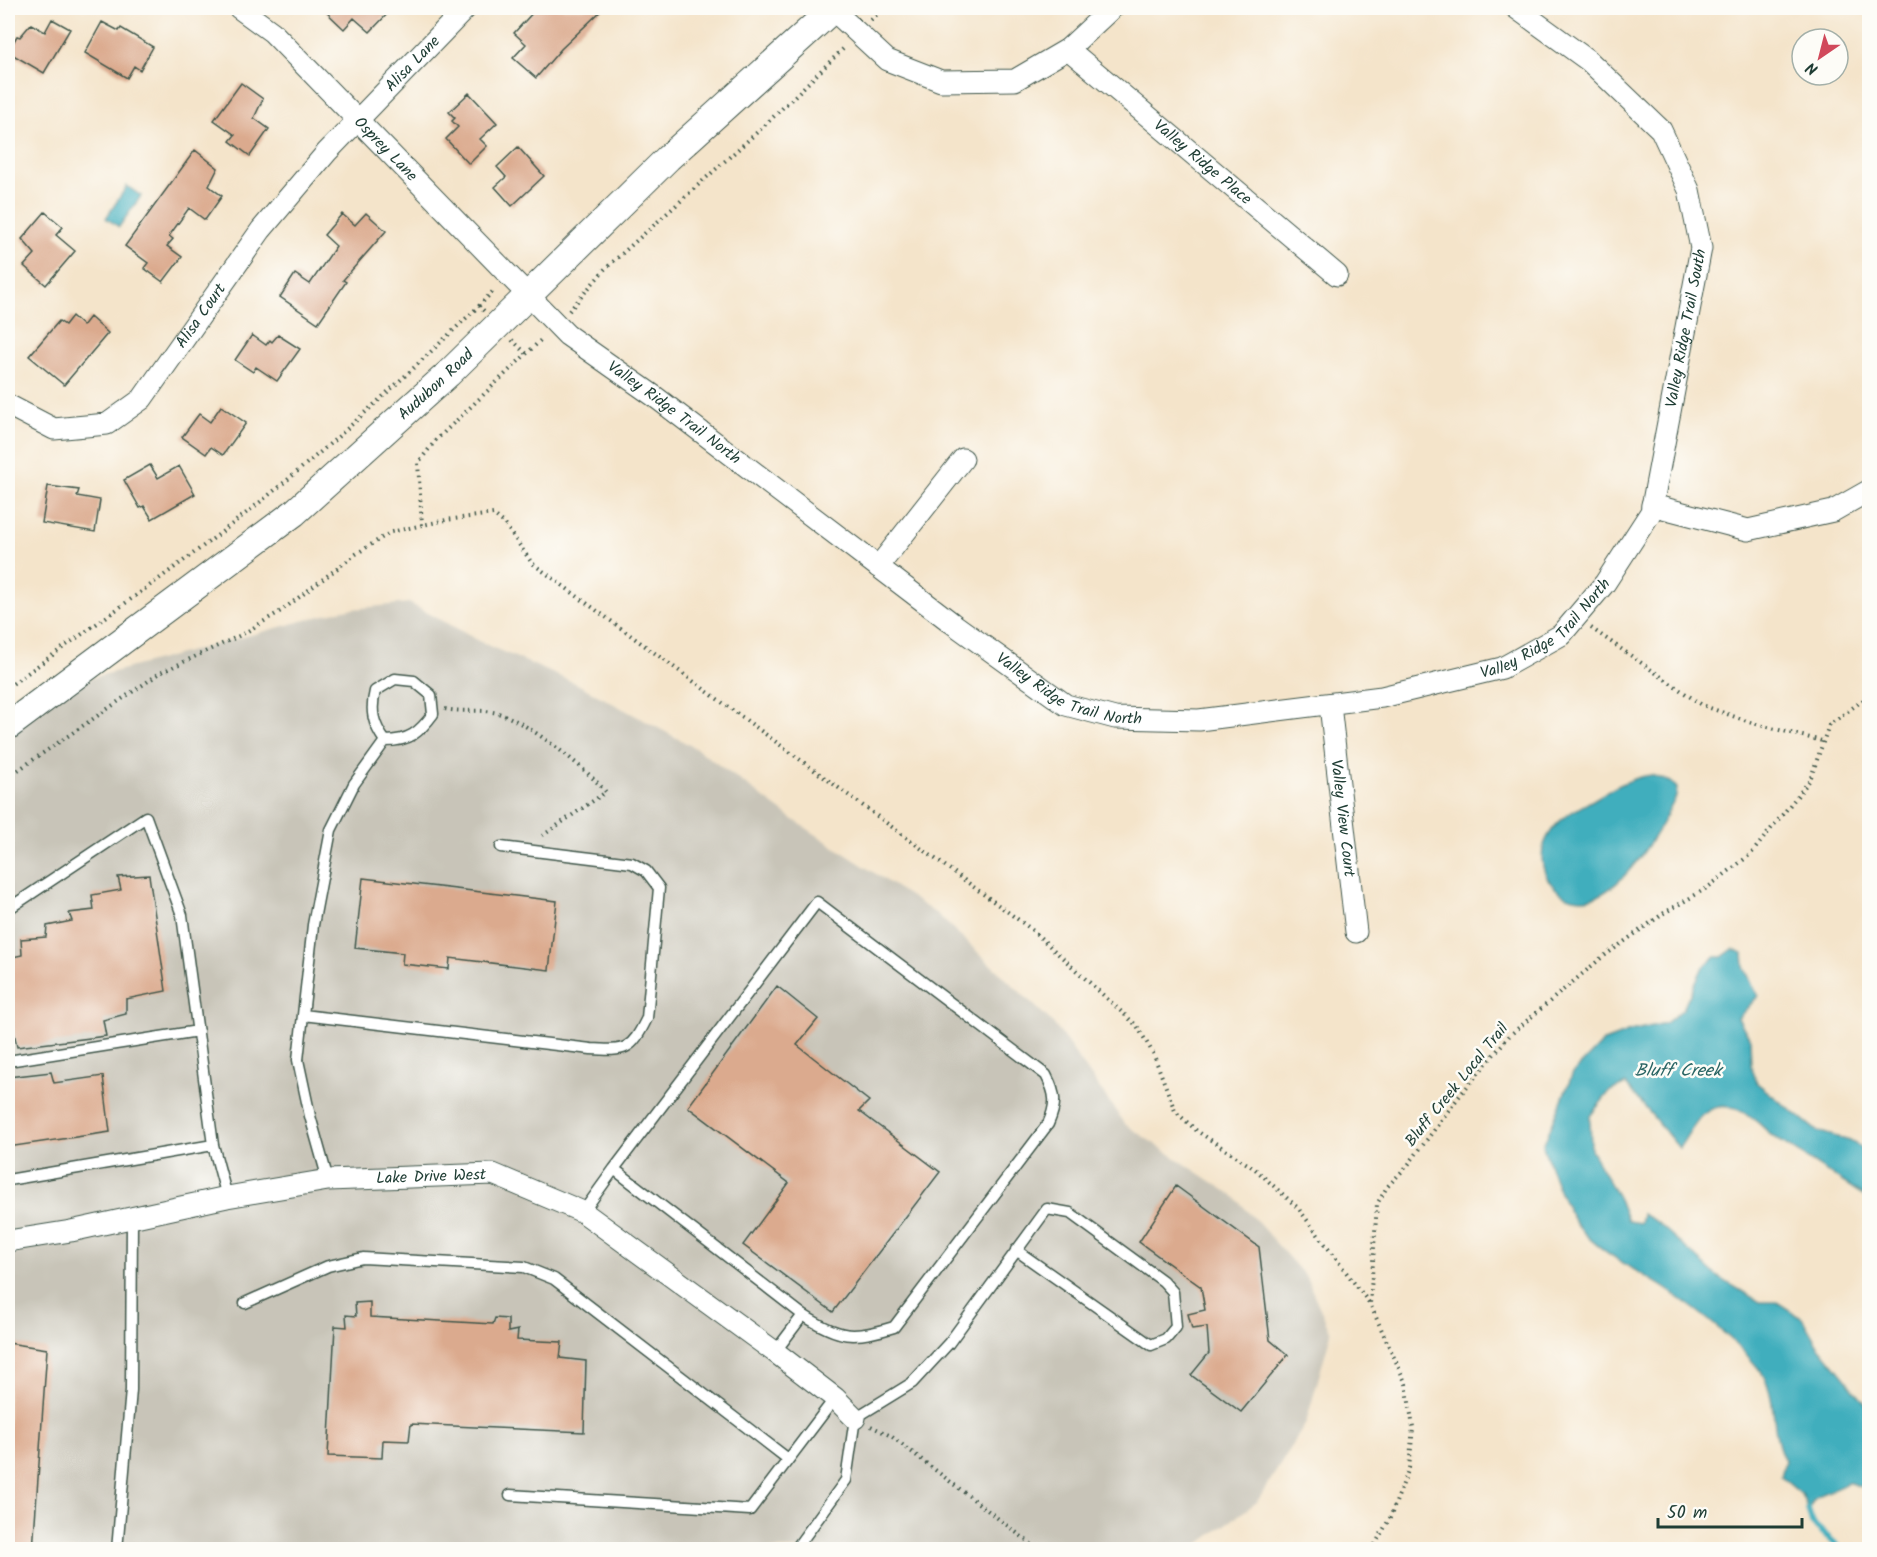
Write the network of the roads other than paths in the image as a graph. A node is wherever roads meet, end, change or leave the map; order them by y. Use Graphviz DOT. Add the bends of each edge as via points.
graph roads {
  1 [pos="239,8"];
  2 [pos="466,8"];
  3 [pos="833,8"];
  4 [pos="1112,8"];
  5 [pos="1516,8"];
  6 [pos="1068,49"];
  7 [pos="359,119"];
  8 [pos="1337,275"];
  9 [pos="530,294"];
  10 [pos="8,405"];
  11 [pos="963,459"];
  12 [pos="1869,490"];
  13 [pos="1652,505"];
  14 [pos="878,567"];
  15 [pos="1330,705"];
  16 [pos="8,726"];
  17 [pos="385,741"];
  18 [pos="501,847"];
  19 [pos="8,909"];
  20 [pos="1356,932"];
  21 [pos="303,1015"];
  22 [pos="198,1031"];
  23 [pos="8,1060"];
  24 [pos="213,1145"];
  25 [pos="614,1169"];
  26 [pos="8,1180"];
  27 [pos="328,1180"];
  28 [pos="227,1197"];
  29 [pos="583,1212"];
  30 [pos="132,1219"];
  31 [pos="8,1241"];
  32 [pos="1016,1250"];
  33 [pos="244,1303"];
  34 [pos="803,1315"];
  35 [pos="775,1352"];
  36 [pos="835,1398"];
  37 [pos="855,1418"];
  38 [pos="788,1460"];
  39 [pos="510,1495"];
  40 [pos="117,1550"];
  41 [pos="795,1550"];
  1 -- 7 [label="street, Osprey Lane" via="272,32"];
  2 -- 7 [label="street, Alisa Lane"];
  3 -- 6 [label="street" via="886,60 940,81 1015,80"];
  3 -- 9 [label="street, Audubon Road" via="668,158"];
  4 -- 6 [label="street"];
  5 -- 13 [label="street, Valley Ridge Trail South" via="1590,61 1661,130 1689,190 1701,248"];
  6 -- 8 [label="street, Valley Ridge Place"];
  7 -- 9 [label="street, Osprey Lane"];
  7 -- 10 [label="street, Alisa Court" via="261,230 142,399 107,424 54,429"];
  9 -- 14 [label="street, Valley Ridge Trail North" via="567,335 654,396"];
  9 -- 16 [label="street, Audubon Road" via="448,375 294,513"];
  11 -- 14 [label="street"];
  12 -- 13 [label="street" via="1833,511 1748,530"];
  13 -- 15 [label="street, Valley Ridge Trail North" via="1605,583 1561,635 1502,668 1382,697"];
  14 -- 15 [label="street, Valley Ridge Trail North" via="1066,705 1115,718 1199,720"];
  15 -- 20 [label="street, Valley View Court"];
  17 -- 17 [label="lane" via="375,725 371,706 375,691 395,679 414,681 431,695 433,714 421,731 403,741"];
  17 -- 21 [label="lane" via="354,784 331,830 312,925"];
  18 -- 21 [label="lane" via="632,863 646,871 659,888 647,1018 639,1035 622,1051"];
  19 -- 22 [label="lane" via="146,817 182,915"];
  21 -- 27 [label="lane" via="298,1060"];
  22 -- 23 [label="lane"];
  22 -- 24 [label="lane"];
  24 -- 26 [label="lane"];
  24 -- 28 [label="lane"];
  25 -- 29 [label="lane"];
  25 -- 34 [label="lane"];
  25 -- 34 [label="lane" via="817,902 1046,1075 1055,1091 1055,1108 1048,1124 894,1327 850,1337 830,1332"];
  27 -- 28 [label="street, Lake Drive West"];
  27 -- 29 [label="street, Lake Drive West" via="493,1174"];
  28 -- 30 [label="street, Lake Drive West"];
  29 -- 35 [label="street, Lake Drive West"];
  30 -- 31 [label="street, Lake Drive West"];
  30 -- 40 [label="lane" via="130,1390"];
  32 -- 32 [label="lane" via="1047,1209 1070,1213 1163,1281 1173,1292 1176,1327 1166,1340 1151,1345"];
  32 -- 37 [label="lane" via="949,1343 912,1383"];
  33 -- 38 [label="lane" via="328,1266 363,1258 524,1267 554,1279"];
  34 -- 35 [label="lane"];
  35 -- 36 [label="street, Lake Drive West"];
  36 -- 37 [label="street, Lake Drive West"];
  36 -- 38 [label="lane"];
  37 -- 41 [label="lane" via="846,1480"];
  38 -- 39 [label="lane" via="750,1510"];
}
